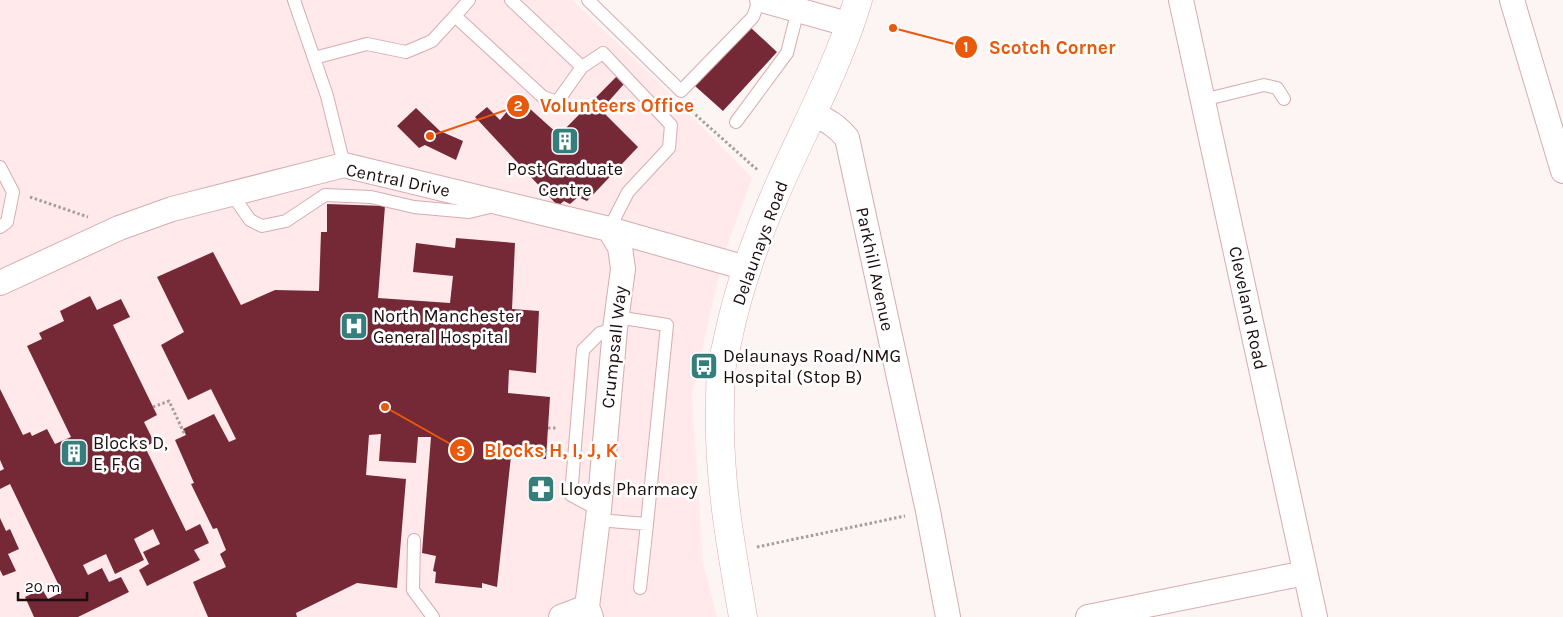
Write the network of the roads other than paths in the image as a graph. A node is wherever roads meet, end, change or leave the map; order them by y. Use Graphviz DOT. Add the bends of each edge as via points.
graph roads {
  1 [pos="294,0"];
  2 [pos="469,0"];
  3 [pos="511,0"];
  4 [pos="588,0"];
  5 [pos="761,0"];
  6 [pos="1181,0"];
  7 [pos="1512,0"];
  8 [pos="798,10"];
  9 [pos="854,12"];
  10 [pos="456,16"];
  11 [pos="314,58"];
  12 [pos="582,67"];
  13 [pos="1284,99"];
  14 [pos="1204,100"];
  15 [pos="813,114"];
  16 [pos="736,122"];
  17 [pos="344,165"];
  18 [pos="0,167"];
  19 [pos="1563,171"];
  20 [pos="232,194"];
  21 [pos="504,204"];
  22 [pos="0,227"];
  23 [pos="609,229"];
  24 [pos="746,268"];
  25 [pos="0,283"];
  26 [pos="616,323"];
  27 [pos="598,515"];
  28 [pos="647,524"];
  29 [pos="414,540"];
  30 [pos="1305,573"];
  31 [pos="640,588"];
  32 [pos="589,612"];
  33 [pos="433,617"];
  34 [pos="561,617"];
  35 [pos="743,617"];
  36 [pos="948,617"];
  37 [pos="1088,617"];
  38 [pos="1315,617"];
  1 -- 11 [label="lane"];
  2 -- 10 [label="lane"];
  3 -- 12 [label="lane"];
  4 -- 5 [label="lane" via="681,91 753,18"];
  5 -- 8 [label="street"];
  6 -- 14 [label="street, Cleveland Road"];
  7 -- 19 [label="street"];
  8 -- 9 [label="street"];
  8 -- 16 [label="lane" via="787,53"];
  9 -- 15 [label="street, Delaunays Road"];
  10 -- 11 [label="lane" via="432,41 406,52 367,44"];
  10 -- 12 [label="lane" via="543,97 557,102"];
  11 -- 17 [label="lane"];
  12 -- 23 [label="lane" via="603,52 671,125 669,148 628,192"];
  13 -- 14 [label="lane" via="1277,88 1264,85"];
  14 -- 30 [label="street, Cleveland Road"];
  15 -- 24 [label="street, Delaunays Road" via="780,182"];
  15 -- 36 [label="street, Parkhill Avenue" via="829,121 847,138"];
  17 -- 20 [label="street, Central Drive"];
  17 -- 21 [label="street, Central Drive"];
  18 -- 22 [label="lane" via="13,192 7,222"];
  20 -- 21 [label="lane" via="250,220 262,226 286,221 325,196 371,197 414,207 469,212"];
  20 -- 25 [label="street, Central Drive" via="172,209 119,228"];
  21 -- 23 [label="street, Central Drive"];
  23 -- 24 [label="street, Central Drive"];
  23 -- 26 [label="street, Crumpsall Way" via="620,247 623,269"];
  24 -- 35 [label="street, Delaunays Road" via="721,373 719,426 722,481"];
  26 -- 27 [label="street, Crumpsall Way"];
  26 -- 28 [label="lane" via="667,325"];
  27 -- 28 [label="lane"];
  27 -- 32 [label="street, Crumpsall Way"];
  28 -- 31 [label="lane"];
  29 -- 33 [label="lane" via="413,590"];
  30 -- 37 [label="street"];
  30 -- 38 [label="street, Cleveland Road"];
  32 -- 34 [label="street"];
}
